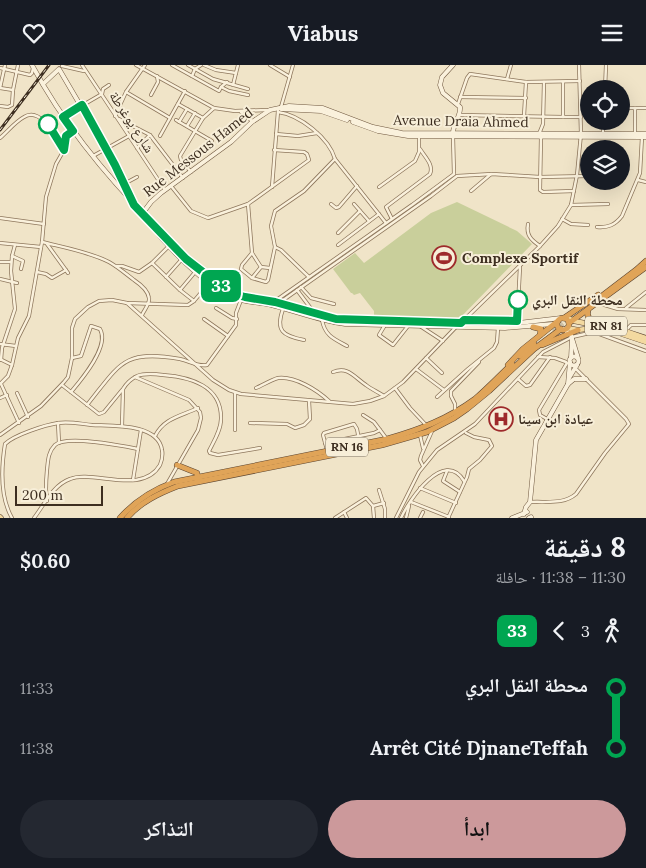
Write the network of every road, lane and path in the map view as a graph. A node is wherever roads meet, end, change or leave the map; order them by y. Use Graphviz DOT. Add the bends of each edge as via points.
graph roads {
  1 [pos="18,65"];
  2 [pos="82,65"];
  3 [pos="136,65"];
  4 [pos="173,65"];
  5 [pos="188,65"];
  6 [pos="202,65"];
  7 [pos="238,65"];
  8 [pos="270,65"];
  9 [pos="292,65"];
  10 [pos="452,65"];
  11 [pos="511,65"];
  12 [pos="579,65"];
  13 [pos="606,65"];
  14 [pos="32,66"];
  15 [pos="3,67"];
  16 [pos="61,67"];
  17 [pos="144,67"];
  18 [pos="195,69"];
  19 [pos="17,70"];
  20 [pos="86,71"];
  21 [pos="236,73"];
  22 [pos="157,76"];
  23 [pos="192,76"];
  24 [pos="290,77"];
  25 [pos="507,79"];
  26 [pos="605,80"];
  27 [pos="580,81"];
  28 [pos="227,82"];
  29 [pos="526,82"];
  30 [pos="544,82"];
  31 [pos="563,82"];
  32 [pos="43,85"];
  33 [pos="109,85"];
  34 [pos="233,85"];
  35 [pos="220,87"];
  36 [pos="0,88"];
  37 [pos="248,89"];
  38 [pos="13,90"];
  39 [pos="184,91"];
  40 [pos="126,92"];
  41 [pos="102,94"];
  42 [pos="151,95"];
  43 [pos="248,95"];
  44 [pos="460,97"];
  45 [pos="526,98"];
  46 [pos="178,104"];
  47 [pos="82,105"];
  48 [pos="458,105"];
  49 [pos="0,106"];
  50 [pos="214,107"];
  51 [pos="630,108"];
  52 [pos="635,108"];
  53 [pos="646,108"];
  54 [pos="187,109"];
  55 [pos="270,110"];
  56 [pos="279,110"];
  57 [pos="240,111"];
  58 [pos="195,113"];
  59 [pos="460,115"];
  60 [pos="524,116"];
  61 [pos="543,116"];
  62 [pos="63,117"];
  63 [pos="116,117"];
  64 [pos="563,117"];
  65 [pos="580,117"];
  66 [pos="170,118"];
  67 [pos="203,118"];
  68 [pos="176,119"];
  69 [pos="347,119"];
  70 [pos="252,121"];
  71 [pos="180,122"];
  72 [pos="187,126"];
  73 [pos="581,130"];
  74 [pos="604,130"];
  75 [pos="73,131"];
  76 [pos="196,131"];
  77 [pos="317,133"];
  78 [pos="604,133"];
  79 [pos="635,133"];
  80 [pos="276,134"];
  81 [pos="150,135"];
  82 [pos="452,135"];
  83 [pos="129,136"];
  84 [pos="160,136"];
  85 [pos="540,136"];
  86 [pos="581,136"];
  87 [pos="644,136"];
  88 [pos="419,137"];
  89 [pos="0,139"];
  90 [pos="212,141"];
  91 [pos="137,148"];
  92 [pos="106,149"];
  93 [pos="420,149"];
  94 [pos="64,150"];
  95 [pos="274,150"];
  96 [pos="93,156"];
  97 [pos="335,159"];
  98 [pos="191,171"];
  99 [pos="492,174"];
  100 [pos="455,175"];
  101 [pos="577,175"];
  102 [pos="137,177"];
  103 [pos="540,177"];
  104 [pos="183,178"];
  105 [pos="637,180"];
  106 [pos="646,182"];
  107 [pos="124,184"];
  108 [pos="358,185"];
  109 [pos="171,186"];
  110 [pos="272,187"];
  111 [pos="378,187"];
  112 [pos="165,190"];
  113 [pos="471,191"];
  114 [pos="574,191"];
  115 [pos="248,204"];
  116 [pos="331,204"];
  117 [pos="354,204"];
  118 [pos="608,204"];
  119 [pos="134,205"];
  120 [pos="571,205"];
  121 [pos="360,211"];
  122 [pos="379,214"];
  123 [pos="144,216"];
  124 [pos="0,218"];
  125 [pos="392,219"];
  126 [pos="562,219"];
  127 [pos="369,221"];
  128 [pos="394,222"];
  129 [pos="44,224"];
  130 [pos="528,224"];
  131 [pos="387,225"];
  132 [pos="588,225"];
  133 [pos="597,227"];
  134 [pos="338,233"];
  135 [pos="42,242"];
  136 [pos="0,243"];
  137 [pos="46,243"];
  138 [pos="15,245"];
  139 [pos="338,245"];
  140 [pos="169,246"];
  141 [pos="540,246"];
  142 [pos="40,247"];
  143 [pos="275,247"];
  144 [pos="252,253"];
  145 [pos="12,256"];
  146 [pos="182,259"];
  147 [pos="646,261"];
  148 [pos="0,262"];
  149 [pos="11,262"];
  150 [pos="152,263"];
  151 [pos="520,265"];
  152 [pos="116,267"];
  153 [pos="261,267"];
  154 [pos="646,267"];
  155 [pos="21,269"];
  156 [pos="270,269"];
  157 [pos="66,270"];
  158 [pos="196,271"];
  159 [pos="37,272"];
  160 [pos="68,273"];
  161 [pos="166,277"];
  162 [pos="310,277"];
  163 [pos="252,278"];
  164 [pos="0,279"];
  165 [pos="12,282"];
  166 [pos="211,282"];
  167 [pos="17,283"];
  168 [pos="301,287"];
  169 [pos="180,290"];
  170 [pos="297,290"];
  171 [pos="646,292"];
  172 [pos="242,300"];
  173 [pos="194,301"];
  174 [pos="126,303"];
  175 [pos="598,303"];
  176 [pos="148,304"];
  177 [pos="276,304"];
  178 [pos="334,304"];
  179 [pos="216,308"];
  180 [pos="625,308"];
  181 [pos="283,309"];
  182 [pos="588,309"];
  183 [pos="646,310"];
  184 [pos="315,314"];
  185 [pos="142,315"];
  186 [pos="204,319"];
  187 [pos="237,319"];
  188 [pos="321,320"];
  189 [pos="462,321"];
  190 [pos="387,322"];
  191 [pos="517,323"];
  192 [pos="409,325"];
  193 [pos="419,325"];
  194 [pos="566,325"];
  195 [pos="646,325"];
  196 [pos="456,327"];
  197 [pos="533,327"];
  198 [pos="498,328"];
  199 [pos="595,328"];
  200 [pos="578,330"];
  201 [pos="553,331"];
  202 [pos="624,332"];
  203 [pos="228,335"];
  204 [pos="540,335"];
  205 [pos="646,338"];
  206 [pos="304,340"];
  207 [pos="442,341"];
  208 [pos="646,342"];
  209 [pos="2,344"];
  210 [pos="16,346"];
  211 [pos="347,346"];
  212 [pos="646,351"];
  213 [pos="529,353"];
  214 [pos="537,357"];
  215 [pos="550,357"];
  216 [pos="72,358"];
  217 [pos="578,358"];
  218 [pos="0,359"];
  219 [pos="426,359"];
  220 [pos="479,360"];
  221 [pos="569,362"];
  222 [pos="194,363"];
  223 [pos="12,365"];
  224 [pos="576,366"];
  225 [pos="416,369"];
  226 [pos="333,372"];
  227 [pos="503,372"];
  228 [pos="442,373"];
  229 [pos="135,377"];
  230 [pos="459,377"];
  231 [pos="518,379"];
  232 [pos="586,379"];
  233 [pos="462,380"];
  234 [pos="568,381"];
  235 [pos="0,384"];
  236 [pos="62,385"];
  237 [pos="256,388"];
  238 [pos="395,388"];
  239 [pos="123,389"];
  240 [pos="444,390"];
  241 [pos="71,392"];
  242 [pos="17,393"];
  243 [pos="236,393"];
  244 [pos="6,395"];
  245 [pos="384,395"];
  246 [pos="437,397"];
  247 [pos="0,398"];
  248 [pos="309,401"];
  249 [pos="330,402"];
  250 [pos="87,405"];
  251 [pos="198,408"];
  252 [pos="455,412"];
  253 [pos="363,415"];
  254 [pos="28,417"];
  255 [pos="548,419"];
  256 [pos="19,423"];
  257 [pos="58,423"];
  258 [pos="250,423"];
  259 [pos="122,426"];
  260 [pos="430,428"];
  261 [pos="141,429"];
  262 [pos="234,430"];
  263 [pos="380,430"];
  264 [pos="466,432"];
  265 [pos="0,435"];
  266 [pos="358,435"];
  267 [pos="420,435"];
  268 [pos="155,437"];
  269 [pos="387,439"];
  270 [pos="58,443"];
  271 [pos="325,443"];
  272 [pos="0,444"];
  273 [pos="5,445"];
  274 [pos="360,445"];
  275 [pos="260,448"];
  276 [pos="138,449"];
  277 [pos="424,450"];
  278 [pos="328,451"];
  279 [pos="177,465"];
  280 [pos="424,466"];
  281 [pos="447,471"];
  282 [pos="198,477"];
  283 [pos="133,480"];
  284 [pos="464,481"];
  285 [pos="166,485"];
  286 [pos="420,488"];
  287 [pos="379,490"];
  288 [pos="460,492"];
  289 [pos="47,501"];
  290 [pos="530,502"];
  291 [pos="384,503"];
  292 [pos="410,503"];
  293 [pos="456,503"];
  294 [pos="373,506"];
  295 [pos="526,511"];
  296 [pos="344,512"];
  297 [pos="423,512"];
  298 [pos="437,512"];
  299 [pos="449,517"];
  300 [pos="12,518"];
  301 [pos="34,518"];
  302 [pos="120,518"];
  303 [pos="127,518"];
  304 [pos="335,518"];
  305 [pos="348,518"];
  306 [pos="374,518"];
  307 [pos="386,518"];
  308 [pos="396,518"];
  309 [pos="401,518"];
  310 [pos="406,518"];
  311 [pos="420,518"];
  312 [pos="434,518"];
  313 [pos="512,518"];
  314 [pos="530,518"];
  1 -- 19 [label="street"];
  2 -- 20 [label="street, شارع يوغرطة"];
  3 -- 17 [label="street"];
  4 -- 23 [label="street"];
  5 -- 18 [label="street"];
  6 -- 18 [label="street"];
  6 -- 21 [label="street"];
  7 -- 21 [label="street"];
  8 -- 24 [label="street"];
  9 -- 24 [label="street"];
  10 -- 48 [label="street" via="440,85 443,93"];
  11 -- 25 [label="street"];
  12 -- 27 [label="street"];
  13 -- 26 [label="street"];
  14 -- 19 [label="street" via="30,75"];
  14 -- 32 [label="street"];
  15 -- 19 [label="street"];
  15 -- 36 [label="street"];
  16 -- 20 [label="street"];
  16 -- 32 [label="street"];
  16 -- 47 [label="street"];
  17 -- 22 [label="street"];
  17 -- 40 [label="street"];
  18 -- 23 [label="street"];
  18 -- 28 [label="street"];
  19 -- 38 [label="street"];
  20 -- 41 [label="street, شارع يوغرطة"];
  21 -- 34 [label="street"];
  22 -- 39 [label="street"];
  22 -- 42 [label="street"];
  23 -- 35 [label="street" via="219,91"];
  24 -- 56 [label="street"];
  25 -- 29 [label="street"];
  25 -- 44 [label="street" via="470,75"];
  27 -- 31 [label="street"];
  28 -- 34 [label="street"];
  28 -- 35 [label="street"];
  29 -- 30 [label="street"];
  29 -- 45 [label="street"];
  30 -- 31 [label="street"];
  30 -- 61 [label="street"];
  31 -- 64 [label="street"];
  32 -- 62 [label="street"];
  33 -- 41 [label="street"];
  34 -- 37 [label="street"];
  35 -- 43 [label="street"];
  36 -- 38 [label="street"];
  38 -- 49 [label="street" via="12,105"];
  39 -- 46 [label="street"];
  39 -- 50 [label="street"];
  40 -- 63 [label="street"];
  40 -- 66 [label="street"];
  41 -- 47 [label="street"];
  41 -- 63 [label="street, شارع يوغرطة"];
  44 -- 45 [label="street"];
  44 -- 48 [label="street"];
  45 -- 60 [label="street"];
  46 -- 54 [label="street"];
  46 -- 66 [label="street"];
  47 -- 62 [label="street"];
  47 -- 92 [label="street"];
  48 -- 59 [label="street"];
  50 -- 57 [label="street"];
  50 -- 67 [label="street"];
  51 -- 52 [label="street"];
  52 -- 53 [label="street"];
  52 -- 79 [label="street"];
  54 -- 58 [label="street"];
  54 -- 71 [label="street"];
  55 -- 56 [label="street, Avenue Draia Ahmed"];
  55 -- 57 [label="street"];
  55 -- 70 [label="street, Rue Messous Hamed"];
  56 -- 69 [label="street, Avenue Draia Ahmed" via="321,111"];
  56 -- 77 [label="street" via="296,117"];
  56 -- 80 [label="street"];
  57 -- 70 [label="street"];
  58 -- 67 [label="street"];
  58 -- 72 [label="street"];
  59 -- 60 [label="street"];
  59 -- 82 [label="street"];
  60 -- 61 [label="street"];
  61 -- 64 [label="street"];
  61 -- 85 [label="street"];
  62 -- 75 [label="street"];
  63 -- 81 [label="street"];
  63 -- 83 [label="street, شارع يوغرطة"];
  64 -- 65 [label="street"];
  66 -- 84 [label="street"];
  67 -- 76 [label="street"];
  68 -- 71 [label="street"];
  69 -- 82 [label="street, Avenue Draia Ahmed" via="402,133"];
  69 -- 88 [label="street, Avenue Draia Ahmed" via="378,131"];
  70 -- 98 [label="street, Rue Messous Hamed" via="231,142"];
  71 -- 72 [label="street"];
  72 -- 76 [label="street"];
  73 -- 86 [label="street"];
  74 -- 78 [label="street"];
  75 -- 94 [label="street" via="66,136"];
  75 -- 96 [label="street"];
  76 -- 90 [label="street"];
  76 -- 98 [label="street" via="180,157"];
  77 -- 80 [label="street" via="298,136"];
  77 -- 97 [label="street" via="330,147"];
  78 -- 79 [label="street, Avenue Draia Ahmed"];
  78 -- 86 [label="street, Avenue Draia Ahmed"];
  79 -- 87 [label="street, Avenue Draia Ahmed"];
  80 -- 95 [label="street"];
  81 -- 91 [label="street"];
  81 -- 104 [label="street"];
  82 -- 85 [label="street, Avenue Draia Ahmed"];
  82 -- 88 [label="street, Avenue Draia Ahmed"];
  82 -- 100 [label="street"];
  83 -- 91 [label="street, شارع يوغرطة"];
  83 -- 92 [label="street"];
  85 -- 86 [label="street, Avenue Draia Ahmed"];
  85 -- 103 [label="street"];
  86 -- 87 [label="street, Avenue Draia Ahmed"];
  86 -- 101 [label="street"];
  87 -- 105 [label="street"];
  88 -- 93 [label="street"];
  89 -- 94 [label="street" via="23,117 38,116 48,124"];
  91 -- 112 [label="street, شارع يوغرطة"];
  92 -- 96 [label="street"];
  92 -- 107 [label="street"];
  93 -- 111 [label="street" via="412,163"];
  93 -- 125 [label="street" via="432,171 386,207"];
  94 -- 129 [label="street" via="47,191"];
  95 -- 110 [label="street"];
  95 -- 110 [label="street" via="306,153 309,160"];
  96 -- 119 [label="street"];
  97 -- 108 [label="street"];
  97 -- 143 [label="street" via="304,191 275,211 271,226"];
  98 -- 104 [label="street, Rue Messous Hamed"];
  99 -- 100 [label="street"];
  99 -- 103 [label="street"];
  99 -- 113 [label="street"];
  100 -- 125 [label="street"];
  100 -- 128 [label="street"];
  101 -- 103 [label="street"];
  101 -- 114 [label="street"];
  102 -- 107 [label="street"];
  103 -- 114 [label="street" via="543,193"];
  104 -- 109 [label="street, Rue Messous Hamed"];
  105 -- 106 [label="street"];
  105 -- 133 [label="street" via="620,219 610,227"];
  107 -- 119 [label="street"];
  108 -- 116 [label="street" via="340,207"];
  108 -- 122 [label="street"];
  109 -- 112 [label="street, Rue Messous Hamed"];
  109 -- 115 [label="street" via="191,211 208,218"];
  110 -- 115 [label="street"];
  112 -- 123 [label="street, Rue Messous Hamed" via="150,201"];
  114 -- 120 [label="street"];
  115 -- 144 [label="street"];
  117 -- 121 [label="street"];
  118 -- 120 [label="street"];
  119 -- 123 [label="street"];
  120 -- 126 [label="street"];
  121 -- 127 [label="street"];
  121 -- 134 [label="street"];
  122 -- 127 [label="street"];
  122 -- 131 [label="street"];
  123 -- 140 [label="street"];
  123 -- 166 [label="street"];
  124 -- 129 [label="street"];
  125 -- 128 [label="street"];
  125 -- 131 [label="street"];
  126 -- 132 [label="street" via="570,224"];
  126 -- 141 [label="street"];
  127 -- 139 [label="street"];
  128 -- 131 [label="street"];
  129 -- 135 [label="street"];
  130 -- 141 [label="street" via="529,237"];
  131 -- 162 [label="street"];
  131 -- 168 [label="street"];
  135 -- 137 [label="street"];
  135 -- 142 [label="street"];
  136 -- 138 [label="street"];
  137 -- 152 [label="street" via="92,256"];
  137 -- 157 [label="street"];
  138 -- 142 [label="street"];
  138 -- 145 [label="street"];
  140 -- 146 [label="street"];
  140 -- 150 [label="street"];
  141 -- 151 [label="street"];
  142 -- 159 [label="street"];
  143 -- 156 [label="street"];
  143 -- 162 [label="street"];
  144 -- 153 [label="street"];
  144 -- 163 [label="street" via="241,267"];
  145 -- 149 [label="street"];
  145 -- 155 [label="street" via="23,261"];
  146 -- 158 [label="street"];
  146 -- 161 [label="street"];
  147 -- 194 [label="highway, RN 16"];
  148 -- 149 [label="street"];
  149 -- 165 [label="street"];
  150 -- 152 [label="street" via="139,272"];
  150 -- 161 [label="street"];
  151 -- 189 [label="street"];
  151 -- 191 [label="street"];
  152 -- 176 [label="street" via="142,286 149,297"];
  153 -- 156 [label="street"];
  153 -- 163 [label="street"];
  154 -- 175 [label="highway, RN 16"];
  156 -- 163 [label="street" via="266,282"];
  157 -- 159 [label="street" via="52,278"];
  157 -- 160 [label="street"];
  158 -- 166 [label="street"];
  158 -- 169 [label="street"];
  159 -- 210 [label="street" via="29,316"];
  161 -- 169 [label="street"];
  162 -- 177 [label="street"];
  164 -- 165 [label="street"];
  165 -- 167 [label="street"];
  165 -- 209 [label="street" via="15,309"];
  166 -- 172 [label="street" via="227,295"];
  166 -- 173 [label="street"];
  166 -- 177 [label="street" via="237,295"];
  168 -- 170 [label="street"];
  168 -- 178 [label="street" via="310,298"];
  169 -- 173 [label="street"];
  170 -- 177 [label="street"];
  170 -- 184 [label="street"];
  171 -- 180 [label="street"];
  172 -- 177 [label="street"];
  172 -- 187 [label="street"];
  173 -- 176 [label="street" via="182,305"];
  174 -- 176 [label="street"];
  174 -- 185 [label="street"];
  174 -- 216 [label="street" via="104,300 81,312 72,327"];
  175 -- 180 [label="street"];
  175 -- 182 [label="highway, RN 16"];
  176 -- 185 [label="street"];
  177 -- 181 [label="street"];
  177 -- 184 [label="street"];
  179 -- 187 [label="street"];
  180 -- 183 [label="street"];
  181 -- 188 [label="street"];
  181 -- 206 [label="street" via="280,325 285,335"];
  182 -- 194 [label="highway, RN 16"];
  182 -- 199 [label="highway" via="587,314"];
  184 -- 188 [label="street"];
  184 -- 190 [label="street"];
  185 -- 222 [label="street"];
  186 -- 203 [label="street"];
  187 -- 203 [label="street"];
  188 -- 190 [label="street" via="345,324"];
  188 -- 211 [label="street" via="327,335"];
  189 -- 190 [label="street"];
  189 -- 191 [label="street"];
  189 -- 196 [label="street"];
  190 -- 192 [label="street"];
  190 -- 192 [label="street" via="379,335 393,345"];
  191 -- 194 [label="street"];
  192 -- 193 [label="street"];
  193 -- 196 [label="street"];
  193 -- 207 [label="street"];
  194 -- 197 [label="street"];
  194 -- 199 [label="main road, RN 81"];
  194 -- 199 [label="street"];
  194 -- 200 [label="highway"];
  194 -- 204 [label="highway"];
  194 -- 213 [label="highway, RN 16"];
  194 -- 213 [label="highway"];
  194 -- 214 [label="street"];
  194 -- 217 [label="street"];
  194 -- 221 [label="street"];
  195 -- 202 [label="street" via="632,325"];
  196 -- 198 [label="street"];
  196 -- 207 [label="street"];
  197 -- 198 [label="street"];
  197 -- 204 [label="highway" via="541,329"];
  198 -- 220 [label="street" via="496,345"];
  199 -- 200 [label="main road, RN 81"];
  199 -- 202 [label="main road, RN 81"];
  199 -- 212 [label="street"];
  201 -- 227 [label="highway, RN 16" via="527,349"];
  202 -- 205 [label="main road, RN 81"];
  202 -- 208 [label="main road, RN 81"];
  203 -- 222 [label="street" via="208,364"];
  204 -- 227 [label="highway" via="513,358"];
  207 -- 219 [label="street"];
  209 -- 210 [label="street"];
  209 -- 218 [label="street"];
  210 -- 223 [label="street"];
  213 -- 260 [label="highway, RN 16" via="467,409"];
  214 -- 215 [label="street"];
  214 -- 231 [label="street"];
  215 -- 221 [label="street"];
  215 -- 231 [label="street" via="530,386"];
  216 -- 236 [label="street" via="68,377"];
  216 -- 241 [label="street" via="81,356 91,326 97,326 102,335 99,351"];
  217 -- 221 [label="street" via="574,356"];
  217 -- 224 [label="street"];
  218 -- 223 [label="street"];
  219 -- 225 [label="street"];
  219 -- 228 [label="street"];
  220 -- 230 [label="street"];
  220 -- 233 [label="street"];
  221 -- 224 [label="street"];
  221 -- 234 [label="street"];
  221 -- 255 [label="street" via="539,410 540,415"];
  222 -- 243 [label="street" via="213,380"];
  222 -- 250 [label="street" via="158,356 129,359 113,371"];
  223 -- 235 [label="street"];
  224 -- 232 [label="street"];
  224 -- 234 [label="street"];
  225 -- 238 [label="street"];
  225 -- 240 [label="street"];
  226 -- 245 [label="street" via="340,369 348,371"];
  227 -- 252 [label="highway, RN 16"];
  229 -- 239 [label="street"];
  229 -- 251 [label="street" via="189,400"];
  229 -- 275 [label="street" via="148,374 181,377 207,388 217,400 221,419 210,453 218,455"];
  230 -- 233 [label="street"];
  230 -- 240 [label="street"];
  231 -- 264 [label="street"];
  232 -- 234 [label="street"];
  232 -- 290 [label="street" via="629,424 570,499"];
  233 -- 252 [label="street" via="450,393"];
  234 -- 255 [label="street"];
  235 -- 244 [label="street"];
  236 -- 241 [label="street"];
  236 -- 254 [label="street"];
  237 -- 249 [label="street" via="277,379 296,381"];
  238 -- 245 [label="street"];
  238 -- 260 [label="street"];
  239 -- 250 [label="street" via="102,414"];
  239 -- 259 [label="street"];
  240 -- 246 [label="street"];
  241 -- 250 [label="street"];
  242 -- 254 [label="street"];
  243 -- 248 [label="street"];
  243 -- 262 [label="street"];
  244 -- 247 [label="street"];
  244 -- 256 [label="street"];
  245 -- 249 [label="street" via="376,400 353,404"];
  248 -- 249 [label="street"];
  248 -- 258 [label="street" via="310,419 301,427"];
  251 -- 268 [label="street" via="167,421"];
  251 -- 279 [label="street" via="201,418 198,430"];
  252 -- 260 [label="highway, RN 16"];
  253 -- 263 [label="street"];
  254 -- 256 [label="street"];
  255 -- 290 [label="street" via="536,440"];
  256 -- 265 [label="street"];
  257 -- 259 [label="street"];
  257 -- 270 [label="street"];
  257 -- 273 [label="street" via="12,439"];
  259 -- 261 [label="street"];
  260 -- 267 [label="highway, RN 16"];
  260 -- 269 [label="highway, RN 16"];
  260 -- 277 [label="street" via="431,437"];
  261 -- 268 [label="street"];
  261 -- 276 [label="street"];
  263 -- 266 [label="street"];
  263 -- 269 [label="street"];
  264 -- 280 [label="street" via="445,443"];
  264 -- 284 [label="street" via="492,445 470,467"];
  266 -- 271 [label="street"];
  266 -- 271 [label="street" via="356,425 351,425 325,432"];
  266 -- 274 [label="street"];
  267 -- 277 [label="street"];
  267 -- 303 [label="highway, RN 16" via="178,486 146,501"];
  268 -- 283 [label="street" via="162,447 159,467 150,475"];
  269 -- 274 [label="highway, RN 16"];
  270 -- 276 [label="street" via="98,443"];
  270 -- 289 [label="street" via="48,458"];
  271 -- 278 [label="street"];
  272 -- 273 [label="street"];
  273 -- 300 [label="street" via="3,499"];
  274 -- 278 [label="highway, RN 16"];
  276 -- 283 [label="street"];
  277 -- 280 [label="street" via="420,457"];
  278 -- 282 [label="highway, RN 16"];
  279 -- 282 [label="highway" via="197,473"];
  279 -- 285 [label="street"];
  280 -- 308 [label="street"];
  281 -- 284 [label="street" via="458,474"];
  281 -- 286 [label="street" via="435,474"];
  281 -- 288 [label="street" via="444,482"];
  282 -- 285 [label="highway, RN 16"];
  283 -- 289 [label="street" via="73,477 57,488"];
  284 -- 288 [label="street"];
  285 -- 302 [label="highway, RN 16" via="142,497"];
  286 -- 292 [label="street"];
  286 -- 293 [label="street"];
  287 -- 291 [label="street"];
  288 -- 293 [label="street"];
  289 -- 301 [label="street"];
  290 -- 295 [label="street"];
  291 -- 294 [label="street"];
  291 -- 307 [label="street"];
  292 -- 298 [label="street"];
  292 -- 309 [label="street"];
  292 -- 310 [label="street"];
  293 -- 299 [label="street"];
  294 -- 296 [label="street" via="366,497"];
  294 -- 306 [label="street"];
  295 -- 313 [label="street"];
  295 -- 314 [label="street"];
  296 -- 304 [label="street"];
  296 -- 305 [label="street"];
  297 -- 311 [label="street"];
  298 -- 299 [label="street"];
  298 -- 312 [label="street"];
}
